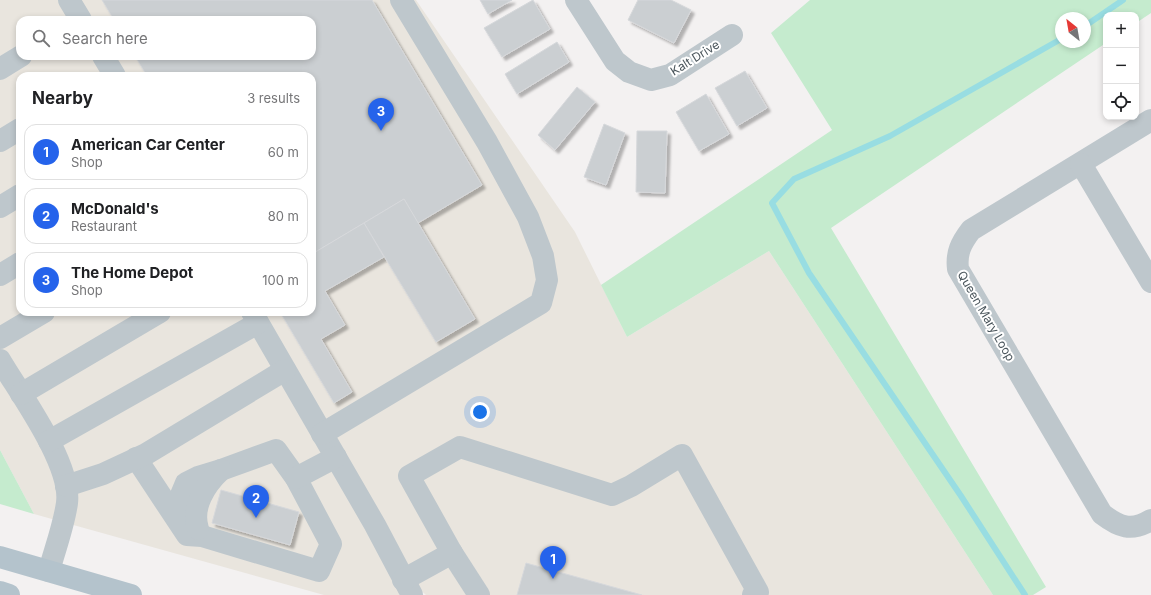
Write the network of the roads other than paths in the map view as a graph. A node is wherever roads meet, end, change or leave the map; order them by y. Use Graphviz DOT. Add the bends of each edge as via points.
graph roads {
  1 [pos="69,0"];
  2 [pos="401,0"];
  3 [pos="576,0"];
  4 [pos="77,16"];
  5 [pos="732,35"];
  6 [pos="16,59"];
  7 [pos="0,69"];
  8 [pos="1151,120"];
  9 [pos="16,131"];
  10 [pos="0,141"];
  11 [pos="1081,164"];
  12 [pos="16,197"];
  13 [pos="0,207"];
  14 [pos="16,265"];
  15 [pos="0,275"];
  16 [pos="1151,282"];
  17 [pos="37,316"];
  18 [pos="153,316"];
  19 [pos="255,317"];
  20 [pos="0,338"];
  21 [pos="0,360"];
  22 [pos="285,370"];
  23 [pos="21,394"];
  24 [pos="322,434"];
  25 [pos="49,442"];
  26 [pos="336,457"];
  27 [pos="136,458"];
  28 [pos="221,470"];
  29 [pos="296,478"];
  30 [pos="66,486"];
  31 [pos="161,494"];
  32 [pos="1151,520"];
  33 [pos="201,534"];
  34 [pos="452,553"];
  35 [pos="0,557"];
  36 [pos="49,571"];
  37 [pos="408,587"];
  38 [pos="0,592"];
  39 [pos="9,595"];
  40 [pos="131,595"];
  41 [pos="479,595"];
  42 [pos="753,595"];
  1 -- 4 [label="street"];
  2 -- 24 [label="street" via="487,142 528,217 543,256 547,280 541,303"];
  3 -- 5 [label="street, Kalt Drive" via="615,61 629,72 651,80 670,75"];
  6 -- 7 [label="street"];
  8 -- 11 [label="street, Queen Mary Loop"];
  9 -- 10 [label="street"];
  11 -- 16 [label="street"];
  11 -- 32 [label="street, Queen Mary Loop" via="971,230 961,243 956,258 958,269 1102,514 1116,524 1132,528"];
  12 -- 13 [label="street"];
  14 -- 15 [label="street"];
  17 -- 20 [label="street"];
  18 -- 23 [label="street"];
  19 -- 22 [label="street"];
  19 -- 25 [label="street"];
  21 -- 23 [label="street"];
  22 -- 24 [label="street"];
  22 -- 27 [label="street"];
  23 -- 25 [label="street"];
  24 -- 26 [label="street"];
  25 -- 30 [label="street" via="66,479"];
  26 -- 29 [label="street"];
  26 -- 37 [label="street"];
  27 -- 30 [label="street" via="103,474"];
  27 -- 31 [label="street"];
  28 -- 29 [label="street" via="276,450"];
  28 -- 31 [label="street" via="195,469 186,473"];
  28 -- 33 [label="street" via="186,483 181,495 188,518"];
  29 -- 33 [label="street" via="331,544 319,571"];
  30 -- 36 [label="street" via="67,502"];
  31 -- 33 [label="street" via="186,535"];
  34 -- 37 [label="street"];
  34 -- 41 [label="street"];
  34 -- 42 [label="street" via="409,476 460,447 612,496 682,456 758,592"];
  35 -- 36 [label="main road"];
  36 -- 40 [label="main road"];
  38 -- 39 [label="main road"];
}
